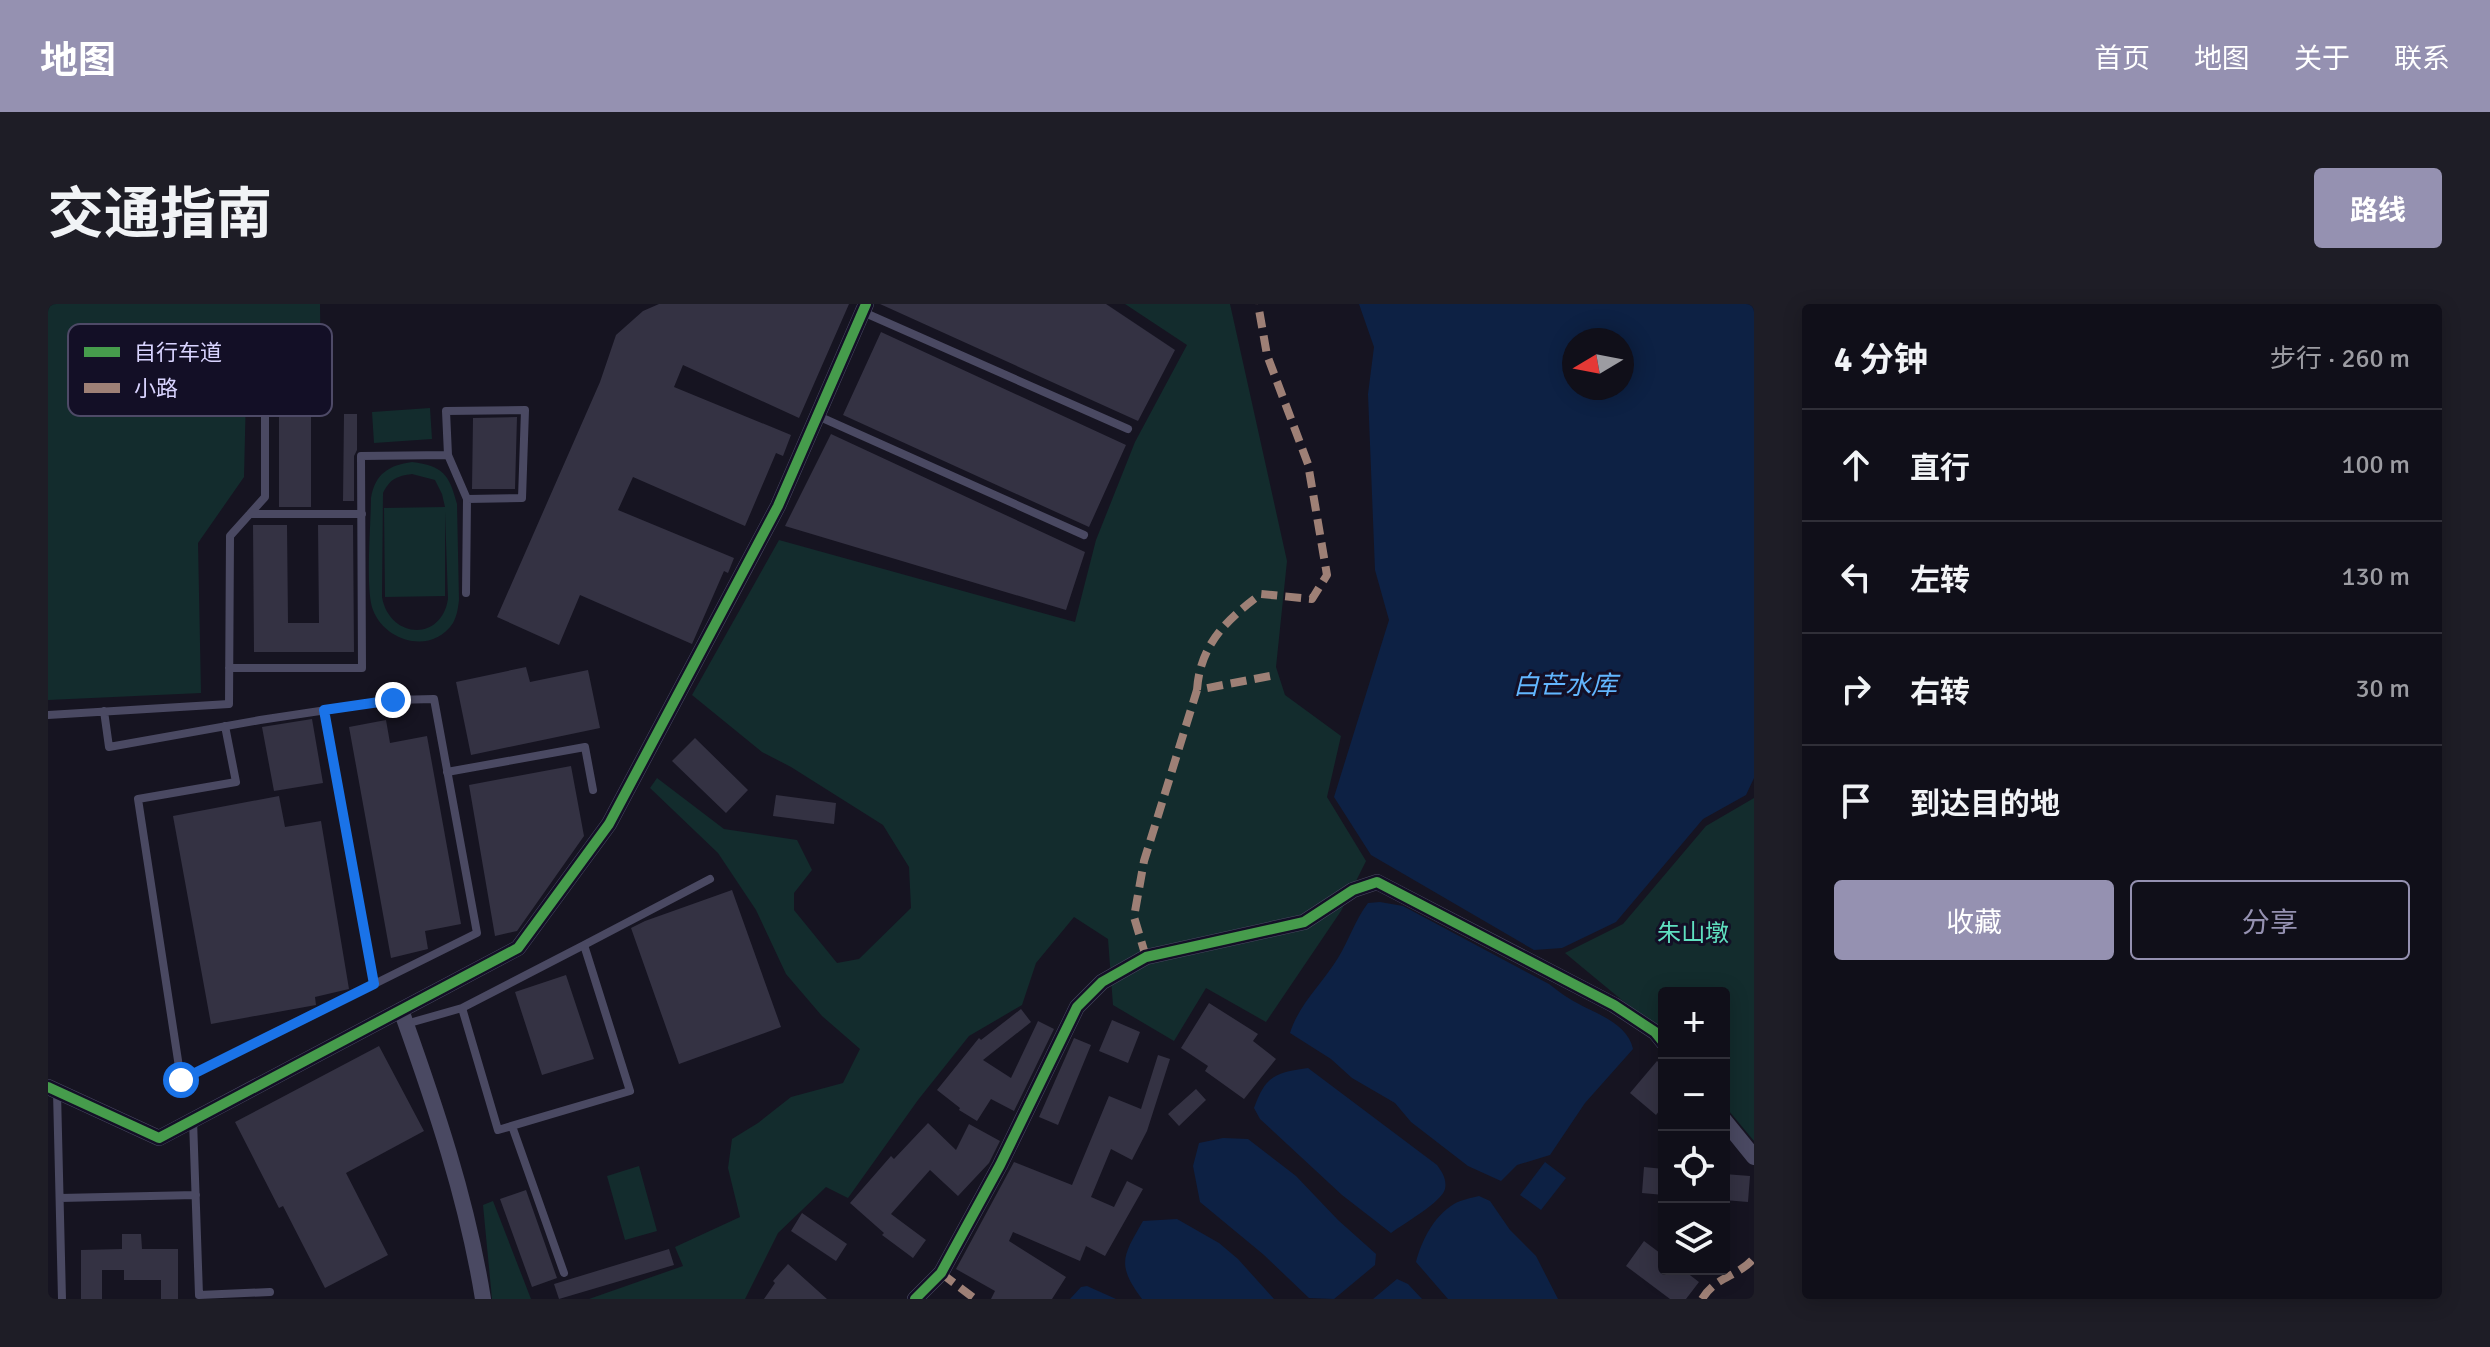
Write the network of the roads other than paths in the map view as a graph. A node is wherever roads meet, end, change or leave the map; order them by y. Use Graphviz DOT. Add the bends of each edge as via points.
graph roads {
  1 [pos="864,308"];
  2 [pos="265,416"];
  3 [pos="817,416"];
  4 [pos="1128,429"];
  5 [pos="448,455"];
  6 [pos="467,499"];
  7 [pos="250,514"];
  8 [pos="362,514"];
  9 [pos="1084,535"];
  10 [pos="466,593"];
  11 [pos="229,668"];
  12 [pos="324,710"];
  13 [pos="104,711"];
  14 [pos="48,715"];
  15 [pos="225,726"];
  16 [pos="447,772"];
  17 [pos="593,790"];
  18 [pos="710,879"];
  19 [pos="584,945"];
  20 [pos="374,984"];
  21 [pos="462,1008"];
  22 [pos="404,1017"];
  23 [pos="1658,1036"];
  24 [pos="52,1089"];
  25 [pos="193,1120"];
  26 [pos="512,1126"];
  27 [pos="1730,1127"];
  28 [pos="1754,1157"];
  29 [pos="196,1195"];
  30 [pos="60,1198"];
  31 [pos="564,1273"];
  32 [pos="270,1292"];
  33 [pos="62,1299"];
  34 [pos="483,1299"];
  35 [pos="915,1299"];
  1 -- 3 [label="street"];
  1 -- 4 [label="lane"];
  2 -- 7 [label="lane" via="265,497"];
  3 -- 9 [label="lane"];
  3 -- 22 [label="street" via="778,506 609,824 518,948"];
  5 -- 6 [label="lane"];
  5 -- 6 [label="lane" via="446,411 525,410 522,498"];
  5 -- 8 [label="lane" via="361,456"];
  6 -- 10 [label="lane"];
  7 -- 8 [label="lane"];
  7 -- 11 [label="lane" via="230,536"];
  8 -- 11 [label="lane" via="362,668"];
  11 -- 13 [label="lane" via="229,704"];
  12 -- 15 [label="lane"];
  12 -- 16 [label="lane" via="434,699"];
  12 -- 20 [label="lane"];
  13 -- 14 [label="lane"];
  13 -- 15 [label="lane" via="109,747"];
  15 -- 20 [label="lane" via="236,782 138,799 181,1080"];
  16 -- 17 [label="lane" via="585,747"];
  16 -- 20 [label="lane" via="477,933"];
  18 -- 19 [label="lane"];
  19 -- 21 [label="lane"];
  19 -- 26 [label="lane" via="630,1091"];
  21 -- 22 [label="lane"];
  21 -- 26 [label="lane" via="498,1130"];
  22 -- 25 [label="street"];
  22 -- 34 [label="street" via="459,1182"];
  23 -- 35 [label="street" via="1614,1005 1377,882 1353,890 1304,922 1146,957 1102,982 1077,1007 941,1273"];
  24 -- 25 [label="street" via="159,1138"];
  24 -- 30 [label="lane"];
  25 -- 29 [label="lane"];
  26 -- 31 [label="lane"];
  27 -- 28 [label="street"];
  29 -- 30 [label="lane"];
  29 -- 32 [label="lane" via="199,1295"];
  30 -- 33 [label="lane"];
}
